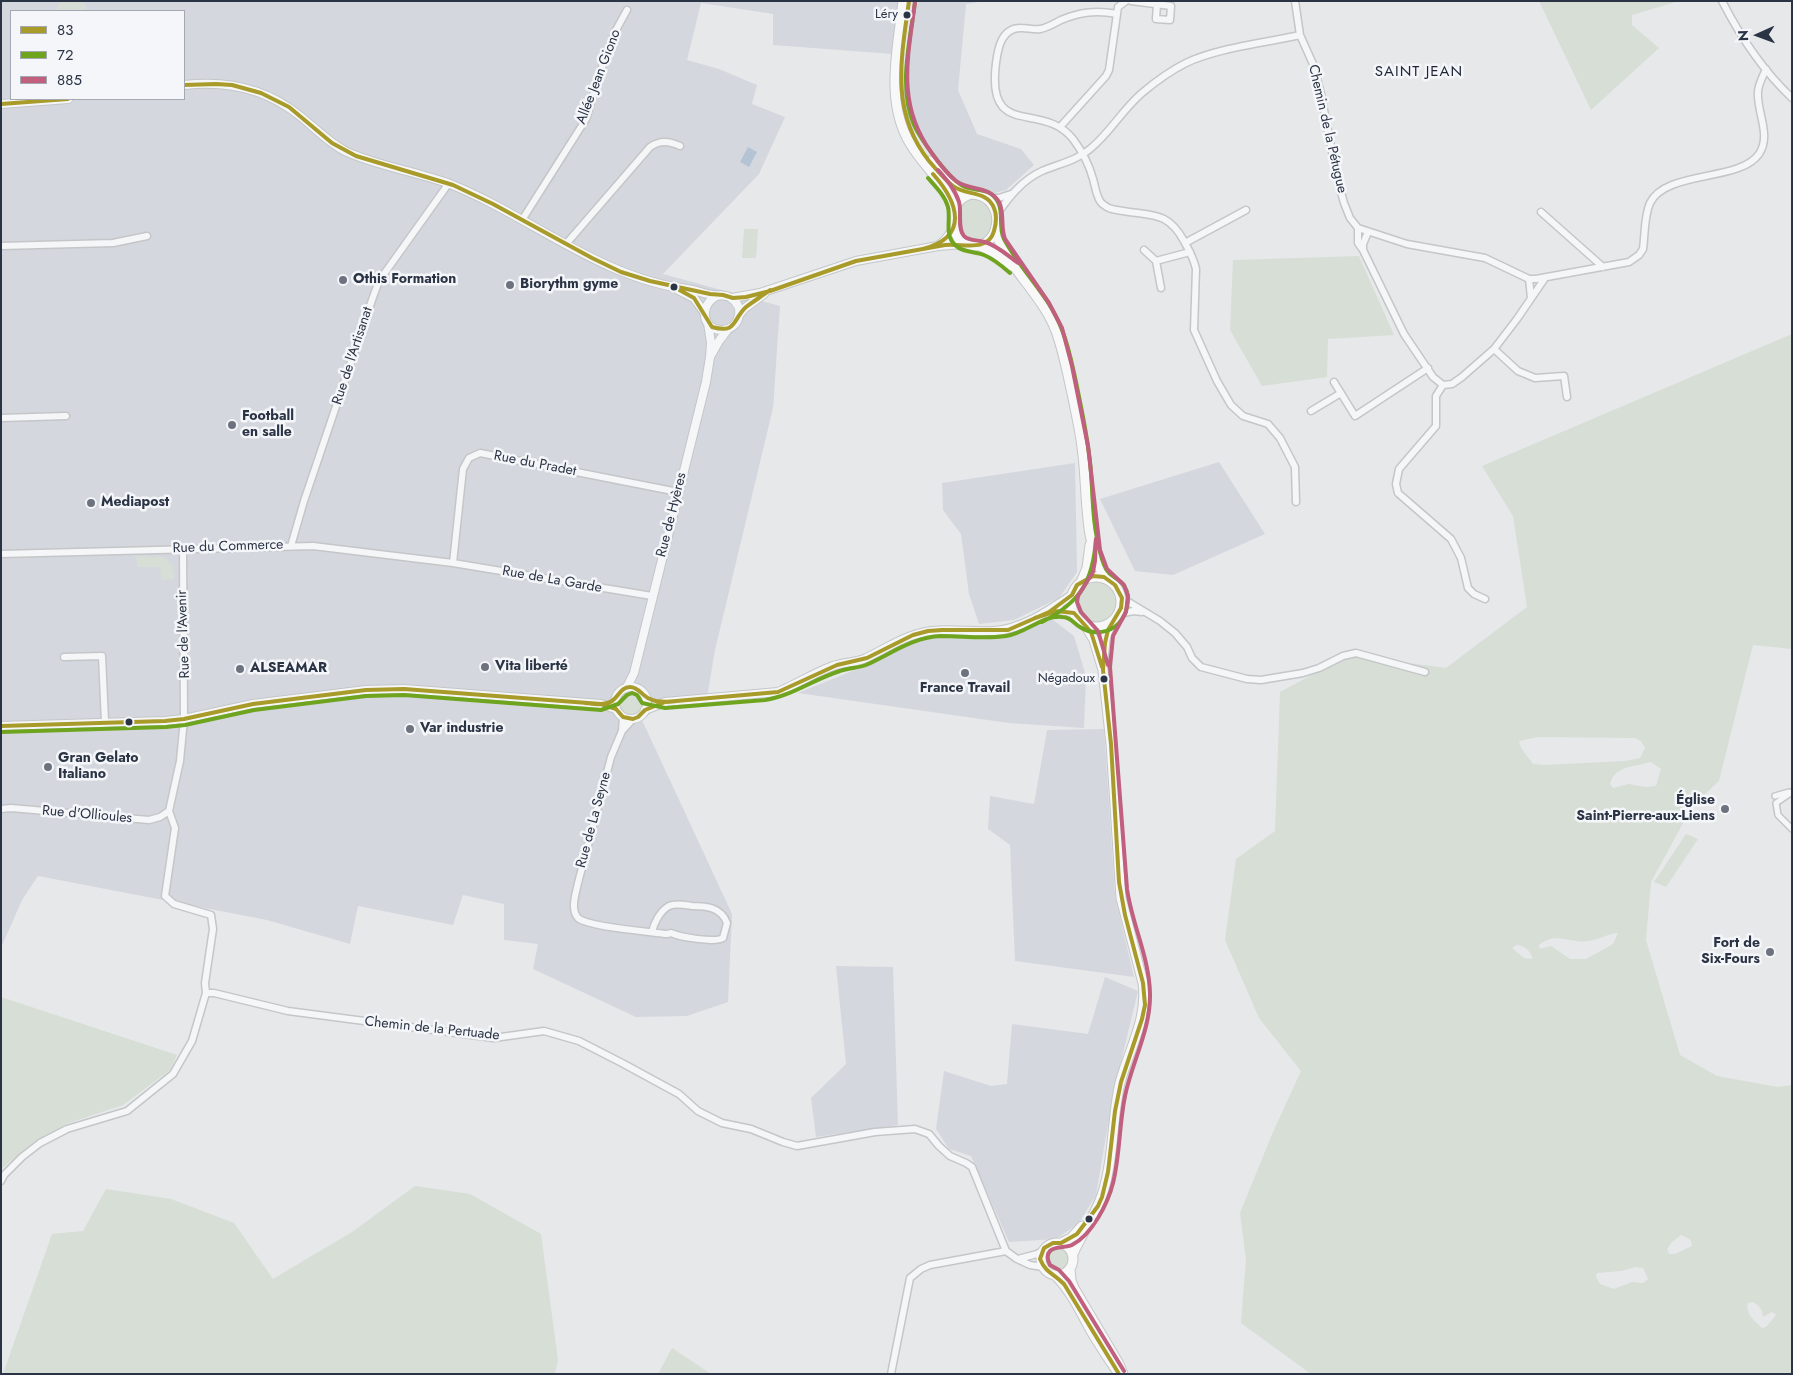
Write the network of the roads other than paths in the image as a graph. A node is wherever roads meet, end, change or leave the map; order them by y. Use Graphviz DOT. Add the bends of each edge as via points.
graph roads {
  1 [pos="903,1"];
  2 [pos="909,1"];
  3 [pos="1126,1"];
  4 [pos="1131,1"];
  5 [pos="1295,1"];
  6 [pos="1722,1"];
  7 [pos="1157,4"];
  8 [pos="627,10"];
  9 [pos="1117,14"];
  10 [pos="903,22"];
  11 [pos="1300,35"];
  12 [pos="1766,69"];
  13 [pos="185,85"];
  14 [pos="1792,98"];
  15 [pos="55,100"];
  16 [pos="1,104"];
  17 [pos="1060,127"];
  18 [pos="680,146"];
  19 [pos="1084,154"];
  20 [pos="449,184"];
  21 [pos="1015,192"];
  22 [pos="968,194"];
  23 [pos="987,198"];
  24 [pos="955,208"];
  25 [pos="1246,210"];
  26 [pos="1540,212"];
  27 [pos="996,216"];
  28 [pos="522,220"];
  29 [pos="954,228"];
  30 [pos="1358,228"];
  31 [pos="995,231"];
  32 [pos="1368,232"];
  33 [pos="147,236"];
  34 [pos="1185,243"];
  35 [pos="566,244"];
  36 [pos="963,244"];
  37 [pos="1,246"];
  38 [pos="938,246"];
  39 [pos="980,246"];
  40 [pos="1144,250"];
  41 [pos="1363,250"];
  42 [pos="1190,252"];
  43 [pos="1156,261"];
  44 [pos="1603,267"];
  45 [pos="1017,271"];
  46 [pos="1545,278"];
  47 [pos="1531,279"];
  48 [pos="675,287"];
  49 [pos="1161,288"];
  50 [pos="1536,289"];
  51 [pos="770,290"];
  52 [pos="720,295"];
  53 [pos="732,298"];
  54 [pos="1531,298"];
  55 [pos="704,312"];
  56 [pos="739,315"];
  57 [pos="708,323"];
  58 [pos="729,329"];
  59 [pos="1494,348"];
  60 [pos="710,357"];
  61 [pos="1428,368"];
  62 [pos="1334,382"];
  63 [pos="1442,385"];
  64 [pos="1341,393"];
  65 [pos="1567,397"];
  66 [pos="1312,411"];
  67 [pos="66,416"];
  68 [pos="1,418"];
  69 [pos="678,492"];
  70 [pos="1296,502"];
  71 [pos="1091,537"];
  72 [pos="291,546"];
  73 [pos="183,549"];
  74 [pos="1,554"];
  75 [pos="453,563"];
  76 [pos="1104,577"];
  77 [pos="1082,580"];
  78 [pos="1072,594"];
  79 [pos="652,596"];
  80 [pos="1122,598"];
  81 [pos="1485,599"];
  82 [pos="1049,612"];
  83 [pos="1142,612"];
  84 [pos="1074,613"];
  85 [pos="1119,614"];
  86 [pos="1111,622"];
  87 [pos="1085,625"];
  88 [pos="64,657"];
  89 [pos="1103,670"];
  90 [pos="1425,672"];
  91 [pos="634,673"];
  92 [pos="627,687"];
  93 [pos="637,688"];
  94 [pos="646,697"];
  95 [pos="615,699"];
  96 [pos="665,702"];
  97 [pos="601,704"];
  98 [pos="616,709"];
  99 [pos="645,710"];
  100 [pos="623,717"];
  101 [pos="184,719"];
  102 [pos="633,719"];
  103 [pos="105,722"];
  104 [pos="1,726"];
  105 [pos="622,731"];
  106 [pos="1792,792"];
  107 [pos="1775,796"];
  108 [pos="1,810"];
  109 [pos="170,810"];
  110 [pos="1792,829"];
  111 [pos="652,932"];
  112 [pos="206,993"];
  113 [pos="1,1181"];
  114 [pos="1098,1206"];
  115 [pos="1062,1243"];
  116 [pos="1006,1251"];
  117 [pos="1042,1251"];
  118 [pos="1073,1254"];
  119 [pos="1017,1259"];
  120 [pos="1043,1267"];
  121 [pos="1070,1269"];
  122 [pos="1055,1275"];
  123 [pos="890,1374"];
  124 [pos="1118,1374"];
  125 [pos="1123,1374"];
  1 -- 10 [label="main road"];
  2 -- 10 [label="main road"];
  3 -- 9 [label="street" via="1118,7"];
  4 -- 7 [label="street"];
  5 -- 11 [label="street, Chemin de la Pétugue"];
  6 -- 12 [label="street"];
  8 -- 28 [label="street, Allée Jean Giono" via="615,32 586,119"];
  9 -- 17 [label="street" via="1106,76"];
  9 -- 17 [label="street" via="1088,12 1041,29 1013,28 1000,41 994,87 1001,105 1017,116"];
  10 -- 22 [label="main road" via="900,92 908,128 936,168 956,189"];
  10 -- 24 [label="main road" via="895,75 899,118 910,144 946,190"];
  11 -- 19 [label="street" via="1206,56 1175,69 1140,94"];
  11 -- 30 [label="street, Chemin de la Pétugue" via="1315,72 1344,202"];
  12 -- 14 [label="street"];
  12 -- 44 [label="street" via="1758,93 1764,139 1758,155 1738,168 1660,190 1649,205 1643,249 1639,255 1629,262"];
  13 -- 20 [label="street" via="206,82 256,90 278,100 345,151"];
  15 -- 16 [label="street"];
  17 -- 19 [label="street"];
  18 -- 35 [label="street" via="664,142 650,147"];
  19 -- 21 [label="street" via="1040,172"];
  19 -- 34 [label="street" via="1100,201 1110,209 1164,218 1175,226"];
  20 -- 28 [label="street"];
  20 -- 72 [label="street, Rue de l'Artisanat" via="380,281 373,296"];
  21 -- 23 [label="street" via="999,198"];
  21 -- 27 [label="street"];
  22 -- 23 [label="main road"];
  22 -- 24 [label="main road"];
  23 -- 27 [label="main road"];
  24 -- 29 [label="main road"];
  25 -- 34 [label="street"];
  26 -- 44 [label="street"];
  27 -- 31 [label="main road"];
  28 -- 35 [label="street"];
  29 -- 36 [label="main road"];
  29 -- 38 [label="street"];
  30 -- 32 [label="street"];
  30 -- 41 [label="street, Chemin de la Pétugue" via="1358,243"];
  31 -- 39 [label="main road"];
  31 -- 45 [label="main road"];
  32 -- 41 [label="street"];
  32 -- 47 [label="street" via="1407,244 1485,258"];
  33 -- 37 [label="street" via="113,243"];
  34 -- 42 [label="street"];
  35 -- 48 [label="street" via="614,269"];
  36 -- 38 [label="street"];
  36 -- 39 [label="main road"];
  38 -- 51 [label="street" via="856,261"];
  39 -- 45 [label="main road"];
  40 -- 43 [label="street"];
  41 -- 61 [label="street, Chemin de la Pétugue" via="1404,334"];
  42 -- 43 [label="street"];
  42 -- 70 [label="street" via="1196,269 1194,330 1231,405 1243,416 1268,424 1280,438 1295,467"];
  43 -- 49 [label="street"];
  44 -- 46 [label="street"];
  45 -- 71 [label="main road" via="1048,314 1066,366 1082,445"];
  46 -- 47 [label="street"];
  46 -- 50 [label="street"];
  47 -- 50 [label="street"];
  47 -- 54 [label="street"];
  48 -- 52 [label="street"];
  48 -- 55 [label="street" via="694,298"];
  50 -- 54 [label="street"];
  51 -- 53 [label="street"];
  51 -- 56 [label="street"];
  52 -- 53 [label="street"];
  52 -- 55 [label="street" via="708,302"];
  53 -- 56 [label="street" via="738,306"];
  54 -- 59 [label="street"];
  55 -- 57 [label="street"];
  56 -- 58 [label="street"];
  57 -- 58 [label="street" via="717,330"];
  57 -- 60 [label="street, Rue de Hyères"];
  58 -- 60 [label="street, Rue de Hyères"];
  59 -- 63 [label="street" via="1462,377 1452,384"];
  59 -- 65 [label="street" via="1518,371 1535,378 1564,376"];
  60 -- 69 [label="street, Rue de Hyères"];
  61 -- 63 [label="street, Chemin de la Pétugue"];
  61 -- 64 [label="street" via="1355,416"];
  62 -- 64 [label="street"];
  63 -- 81 [label="street" via="1436,396 1436,426 1399,469 1396,484 1398,493 1451,539 1462,558 1468,588"];
  64 -- 66 [label="street"];
  67 -- 68 [label="street"];
  69 -- 75 [label="street, Rue du Pradet" via="480,453 469,458 463,469"];
  69 -- 79 [label="street, Rue de Hyères"];
  71 -- 76 [label="main road"];
  71 -- 77 [label="main road"];
  72 -- 73 [label="street, Rue du Commerce"];
  72 -- 75 [label="street, Rue du Commerce" via="334,547"];
  73 -- 74 [label="street, Rue du Commerce"];
  73 -- 101 [label="street, Rue de l'Avenir"];
  75 -- 79 [label="street, Rue de La Garde"];
  76 -- 77 [label="main road"];
  76 -- 80 [label="main road" via="1116,585"];
  77 -- 78 [label="main road"];
  78 -- 82 [label="street"];
  78 -- 84 [label="main road"];
  79 -- 91 [label="street, Rue de Hyères"];
  80 -- 83 [label="street"];
  80 -- 85 [label="main road"];
  82 -- 84 [label="street"];
  82 -- 96 [label="street" via="1008,630 935,631 913,635 867,658 836,665 778,692"];
  83 -- 85 [label="street"];
  83 -- 90 [label="street" via="1175,633 1201,667 1247,679 1303,673 1356,653"];
  84 -- 87 [label="main road"];
  85 -- 86 [label="main road"];
  86 -- 87 [label="main road" via="1101,627"];
  86 -- 89 [label="main road" via="1105,639"];
  87 -- 89 [label="main road" via="1094,640"];
  88 -- 103 [label="street" via="102,656"];
  89 -- 114 [label="main road" via="1122,898 1145,995 1142,1019 1121,1082 1108,1172"];
  91 -- 92 [label="street, Rue de Hyères"];
  91 -- 93 [label="street, Rue de Hyères"];
  92 -- 93 [label="street"];
  92 -- 95 [label="street"];
  93 -- 94 [label="street"];
  94 -- 96 [label="street"];
  94 -- 99 [label="street"];
  95 -- 97 [label="street"];
  95 -- 98 [label="street"];
  96 -- 99 [label="street"];
  97 -- 98 [label="street"];
  97 -- 101 [label="street" via="404,689 366,690 254,704"];
  98 -- 100 [label="street"];
  99 -- 102 [label="street"];
  100 -- 102 [label="street"];
  100 -- 105 [label="street"];
  101 -- 103 [label="street"];
  101 -- 109 [label="street, Rue de l'Avenir"];
  102 -- 105 [label="street"];
  103 -- 104 [label="street"];
  105 -- 111 [label="street, Rue de La Seyne" via="611,758 574,910 584,921"];
  106 -- 107 [label="street"];
  106 -- 110 [label="street" via="1776,803 1778,815"];
  108 -- 109 [label="street, Rue d'Ollioules" via="12,808 149,820"];
  109 -- 112 [label="street" via="175,828 165,896 174,904 211,915"];
  111 -- 111 [label="street" via="717,941 724,938 727,923 725,916 715,909 687,904 669,906 656,920"];
  112 -- 113 [label="street" via="192,1041 173,1074 127,1111 66,1129 40,1143 22,1157"];
  112 -- 116 [label="street, Chemin de la Pertuade" via="288,1011 494,1038 544,1031 579,1041 622,1063 679,1094 698,1111 722,1123 751,1129 797,1146 875,1132 915,1129 929,1134 950,1156 972,1167"];
  114 -- 115 [label="main road" via="1076,1234"];
  114 -- 118 [label="main road"];
  115 -- 117 [label="main road" via="1050,1244"];
  115 -- 118 [label="main road"];
  116 -- 119 [label="street"];
  116 -- 123 [label="street" via="930,1265 910,1278"];
  117 -- 119 [label="street"];
  117 -- 120 [label="main road"];
  118 -- 121 [label="main road"];
  119 -- 120 [label="street"];
  120 -- 122 [label="main road"];
  121 -- 122 [label="main road"];
  121 -- 125 [label="main road" via="1074,1288"];
  122 -- 124 [label="main road" via="1075,1301"];
}
